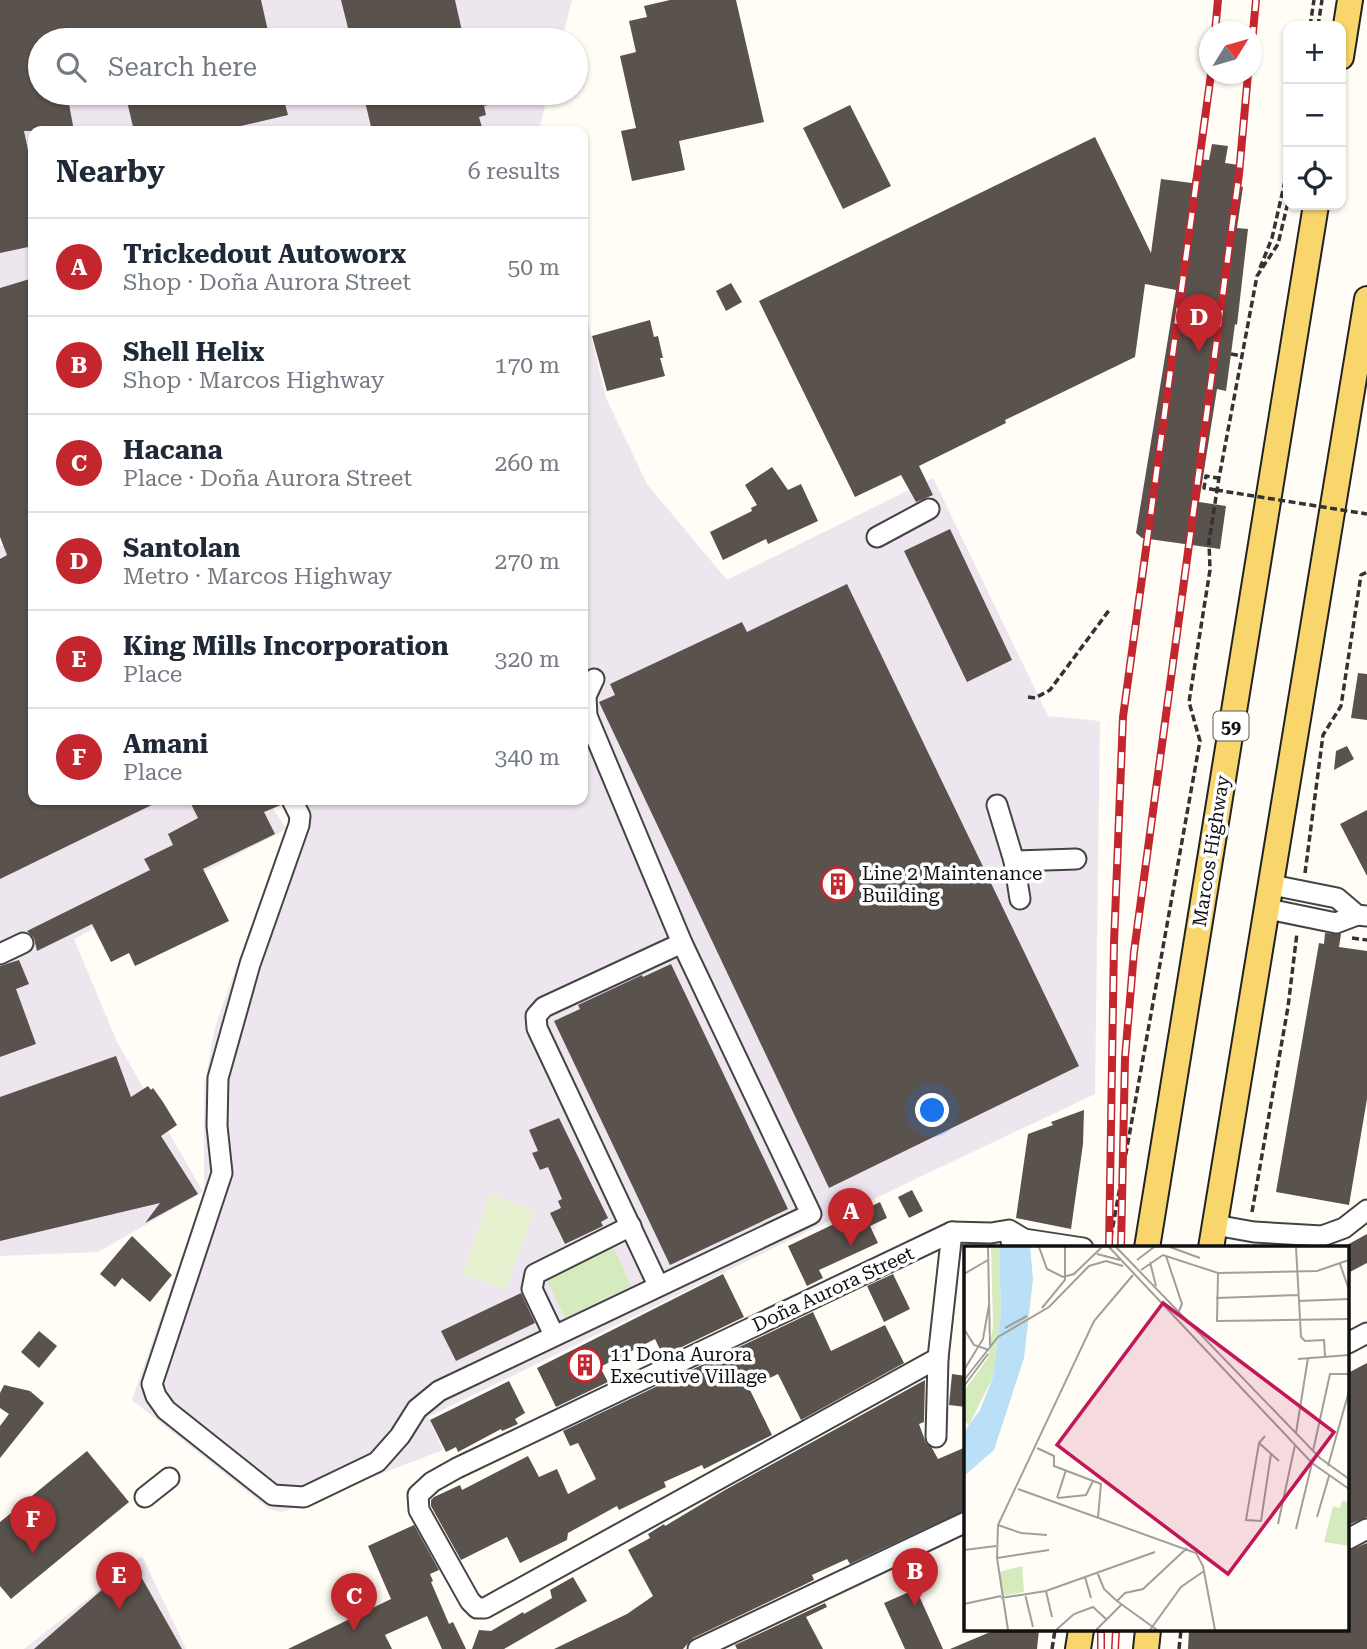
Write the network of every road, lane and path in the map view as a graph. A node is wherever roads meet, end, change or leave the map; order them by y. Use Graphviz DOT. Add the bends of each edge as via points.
graph roads {
  1 [pos="1314,0"];
  2 [pos="1322,0"];
  3 [pos="1350,0"];
  4 [pos="1311,21"];
  5 [pos="1319,21"];
  6 [pos="1346,25"];
  7 [pos="1283,197"];
  8 [pos="1286,210"];
  9 [pos="1316,210"];
  10 [pos="1257,276"];
  11 [pos="1367,299"];
  12 [pos="1231,354"];
  13 [pos="1242,356"];
  14 [pos="1219,478"];
  15 [pos="929,509"];
  16 [pos="1367,514"];
  17 [pos="877,537"];
  18 [pos="1110,609"];
  19 [pos="594,679"];
  20 [pos="588,692"];
  21 [pos="1028,697"];
  22 [pos="588,718"];
  23 [pos="294,805"];
  24 [pos="997,805"];
  25 [pos="1076,859"];
  26 [pos="1014,861"];
  27 [pos="1270,897"];
  28 [pos="1020,899"];
  29 [pos="1362,916"];
  30 [pos="23,943"];
  31 [pos="681,943"];
  32 [pos="0,954"];
  33 [pos="1367,1210"];
  34 [pos="631,1226"];
  35 [pos="952,1232"];
  36 [pos="1213,1237"];
  37 [pos="1070,1246"];
  38 [pos="1109,1246"];
  39 [pos="1148,1246"];
  40 [pos="658,1285"];
  41 [pos="1367,1334"];
  42 [pos="554,1335"];
  43 [pos="1350,1342"];
  44 [pos="938,1358"];
  45 [pos="936,1437"];
  46 [pos="169,1478"];
  47 [pos="145,1497"];
  48 [pos="964,1523"];
  49 [pos="1367,1529"];
  50 [pos="1350,1538"];
  51 [pos="698,1649"];
  1 -- 4 [label="path"];
  2 -- 5 [label="path"];
  3 -- 6 [label="main road"];
  7 -- 10 [label="path"];
  8 -- 10 [label="path" via="1278,244"];
  9 -- 39 [label="main road, Marcos Highway / 59"];
  10 -- 13 [label="path"];
  11 -- 27 [label="main road"];
  12 -- 13 [label="path"];
  13 -- 14 [label="path"];
  14 -- 16 [label="path, bridge" via="1206,476 1204,488"];
  14 -- 38 [label="path" via="1189,702 1200,741"];
  15 -- 17 [label="street"];
  18 -- 21 [label="path" via="1050,690"];
  19 -- 20 [label="street"];
  22 -- 31 [label="street"];
  23 -- 42 [label="street" via="299,825 250,964 218,1078 222,1173 152,1384 156,1396 166,1410 274,1495 303,1497 377,1461 417,1409 439,1391"];
  24 -- 26 [label="street"];
  25 -- 26 [label="street"];
  26 -- 28 [label="street"];
  27 -- 29 [label="street" via="1336,923"];
  27 -- 36 [label="main road"];
  30 -- 32 [label="street"];
  31 -- 34 [label="street" via="544,1007 536,1016 537,1028"];
  31 -- 40 [label="street" via="811,1214"];
  33 -- 36 [label="street" via="1344,1228 1322,1236 1254,1232"];
  34 -- 40 [label="street"];
  34 -- 42 [label="street" via="535,1273 531,1289"];
  35 -- 37 [label="street, Doña Aurora Street" via="1009,1230 1024,1239"];
  35 -- 44 [label="street"];
  35 -- 44 [label="street, Doña Aurora Street" via="457,1468 418,1495 419,1510 470,1601 485,1608"];
  40 -- 42 [label="street"];
  41 -- 43 [label="street"];
  44 -- 45 [label="street"];
  46 -- 47 [label="street"];
  48 -- 51 [label="street"];
  49 -- 50 [label="street"];
}
